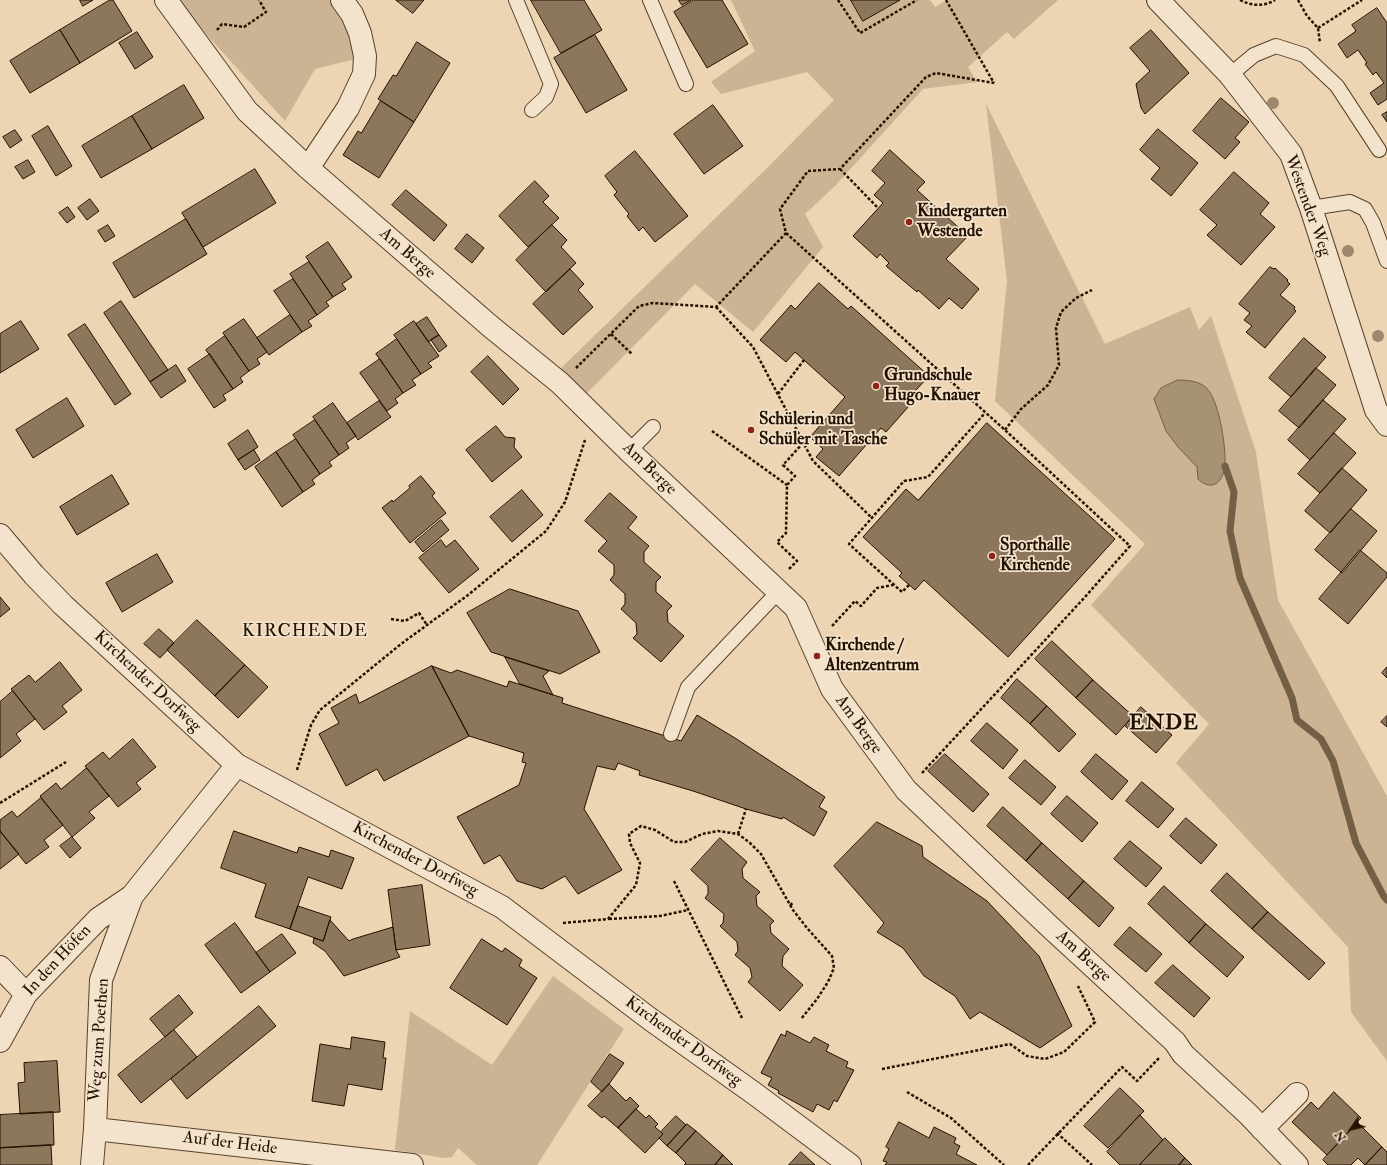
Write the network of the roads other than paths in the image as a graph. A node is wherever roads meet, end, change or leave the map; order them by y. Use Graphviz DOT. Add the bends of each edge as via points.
graph roads {
  1 [pos="166,0"];
  2 [pos="342,0"];
  3 [pos="516,0"];
  4 [pos="650,0"];
  5 [pos="1158,0"];
  6 [pos="1230,75"];
  7 [pos="686,84"];
  8 [pos="532,110"];
  9 [pos="1379,150"];
  10 [pos="308,168"];
  11 [pos="1311,208"];
  12 [pos="1387,261"];
  13 [pos="1387,425"];
  14 [pos="653,427"];
  15 [pos="629,451"];
  16 [pos="0,535"];
  17 [pos="782,582"];
  18 [pos="671,734"];
  19 [pos="237,765"];
  20 [pos="132,896"];
  21 [pos="0,967"];
  22 [pos="26,994"];
  23 [pos="0,1041"];
  24 [pos="1297,1094"];
  25 [pos="1262,1128"];
  26 [pos="95,1129"];
  27 [pos="92,1165"];
  28 [pos="412,1165"];
  29 [pos="850,1165"];
  30 [pos="1297,1165"];
  1 -- 10 [label="street, Am Berge" via="247,111"];
  2 -- 10 [label="street" via="352,14 360,33 365,56 364,74 348,108"];
  3 -- 8 [label="lane" via="551,84 546,97"];
  4 -- 7 [label="lane"];
  5 -- 6 [label="street, Westender Weg"];
  6 -- 9 [label="lane" via="1254,55 1276,46 1304,55 1337,86"];
  6 -- 11 [label="street, Westender Weg" via="1291,154"];
  10 -- 15 [label="street, Am Berge" via="490,326 560,383"];
  11 -- 12 [label="lane" via="1350,202 1365,209 1373,222"];
  11 -- 13 [label="street, Westender Weg" via="1376,410"];
  14 -- 15 [label="lane"];
  15 -- 17 [label="street, Am Berge"];
  16 -- 19 [label="street, Kirchender Dorfweg" via="34,576 63,605"];
  17 -- 18 [label="lane" via="688,687"];
  17 -- 25 [label="street, Am Berge" via="832,689 906,790 1175,1042 1183,1054"];
  19 -- 20 [label="street, Weg zum Poethen"];
  19 -- 29 [label="street, Kirchender Dorfweg" via="502,907 650,1020"];
  20 -- 22 [label="street, In den Höfen" via="98,919"];
  20 -- 26 [label="street, Weg zum Poethen" via="101,980"];
  21 -- 22 [label="street"];
  22 -- 23 [label="street, In den Höfen"];
  24 -- 25 [label="street"];
  25 -- 30 [label="street, Am Berge"];
  26 -- 27 [label="street, Weg zum Poethen"];
  26 -- 28 [label="street, Auf der Heide"];
}
